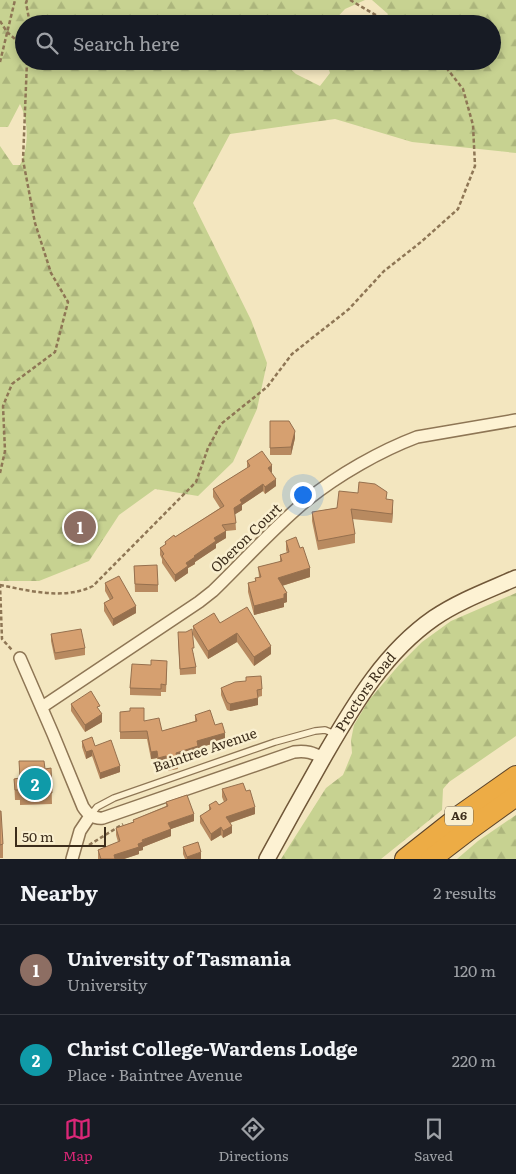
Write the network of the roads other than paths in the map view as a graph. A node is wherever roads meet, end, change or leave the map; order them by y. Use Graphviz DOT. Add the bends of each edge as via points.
graph roads {
  1 [pos="516,420"];
  2 [pos="516,578"];
  3 [pos="20,658"];
  4 [pos="42,707"];
  5 [pos="337,734"];
  6 [pos="324,758"];
  7 [pos="516,776"];
  8 [pos="516,796"];
  9 [pos="90,816"];
  10 [pos="72,859"];
  11 [pos="267,859"];
  12 [pos="405,859"];
  13 [pos="431,859"];
  1 -- 4 [label="street, Oberon Court" via="417,437 345,474 298,508 199,602"];
  2 -- 5 [label="street, Proctors Road" via="451,608 423,626 374,676"];
  3 -- 4 [label="street"];
  4 -- 9 [label="street" via="83,807"];
  5 -- 6 [label="street, Proctors Road"];
  5 -- 9 [label="lane, Baintree Avenue" via="316,731 275,742 114,798 97,806"];
  6 -- 9 [label="street" via="311,752 294,752 103,818"];
  6 -- 11 [label="street, Proctors Road"];
  7 -- 12 [label="highway, A6"];
  8 -- 13 [label="highway, A6"];
  9 -- 10 [label="street" via="80,831"];
}
